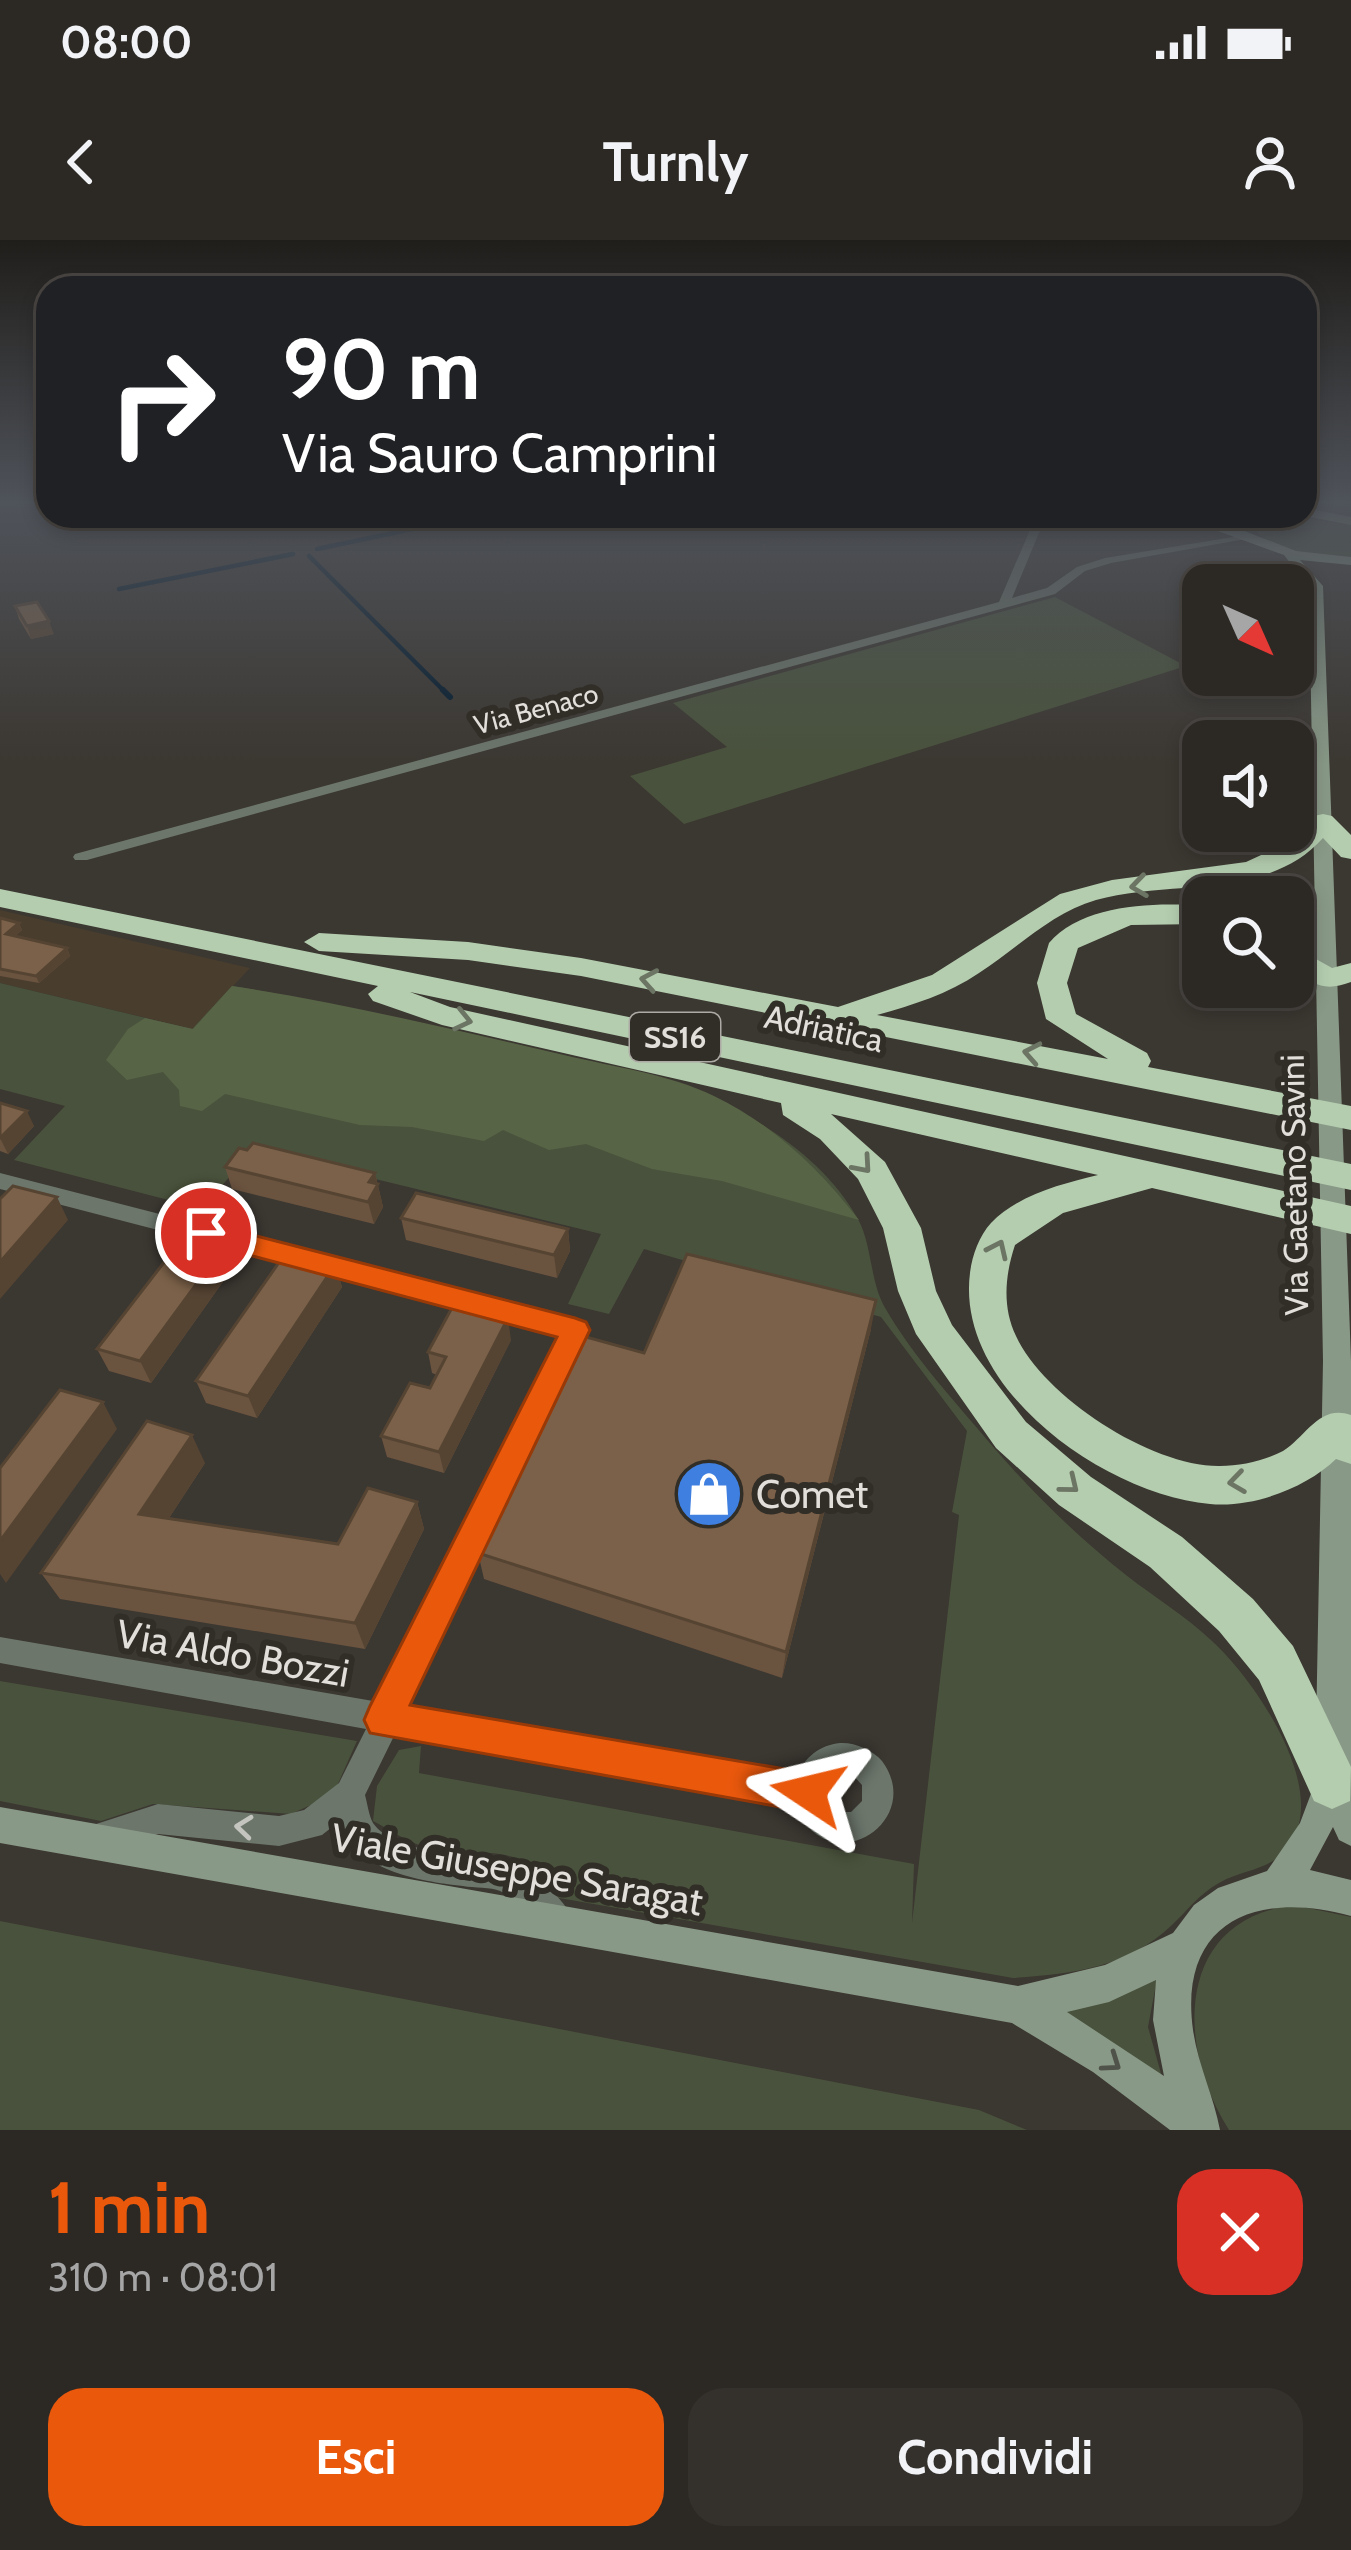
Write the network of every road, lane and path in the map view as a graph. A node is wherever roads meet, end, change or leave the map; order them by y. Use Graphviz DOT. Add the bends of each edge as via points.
graph roads {
  1 [pos="1010,589"];
  2 [pos="1053,589"];
  3 [pos="1316,589"];
  4 [pos="1004,603"];
  5 [pos="1323,822"];
  6 [pos="1351,851"];
  7 [pos="81,857"];
  8 [pos="0,881"];
  9 [pos="0,898"];
  10 [pos="1182,914"];
  11 [pos="279,946"];
  12 [pos="1340,976"];
  13 [pos="840,1015"];
  14 [pos="1188,1084"];
  15 [pos="772,1092"];
  16 [pos="1351,1118"];
  17 [pos="1351,1156"];
  18 [pos="1154,1177"];
  19 [pos="1351,1177"];
  20 [pos="6,1189"];
  21 [pos="1351,1220"];
  22 [pos="1344,1437"];
  23 [pos="0,1650"];
  24 [pos="383,1720"];
  25 [pos="1345,1789"];
  26 [pos="808,1792"];
  27 [pos="350,1794"];
  28 [pos="0,1825"];
  29 [pos="96,1839"];
  30 [pos="1280,1884"];
  31 [pos="1351,1898"];
  32 [pos="560,1923"];
  33 [pos="1186,1946"];
  34 [pos="1018,2005"];
  35 [pos="1202,2129"];
  1 -- 4 [label="street"];
  2 -- 4 [label="street, Via Benaco"];
  3 -- 5 [label="main road, Via Gaetano Savini"];
  4 -- 7 [label="street, Via Benaco"];
  5 -- 6 [label="highway"];
  5 -- 12 [label="main road, Via Gaetano Savini"];
  5 -- 13 [label="highway, SS16, one-way" via="1275,861 1089,893 1042,914 937,984"];
  8 -- 11 [label="highway, Adriatica / SS16"];
  9 -- 11 [label="highway, Adriatica / SS16"];
  10 -- 14 [label="highway, SS16" via="1104,920 1064,944 1052,983 1062,1019"];
  13 -- 11 [label="highway, SS16, one-way" via="467,951"];
  11 -- 15 [label="highway, SS16, one-way" via="442,1015"];
  11 -- 17 [label="highway, Adriatica / SS16"];
  11 -- 19 [label="highway, Adriatica / SS16"];
  12 -- 22 [label="main road, Via Gaetano Savini" via="1330,1067"];
  14 -- 13 [label="highway, SS16, one-way"];
  14 -- 16 [label="highway, SS16"];
  15 -- 18 [label="highway, SS16"];
  15 -- 25 [label="highway, SS16, one-way" via="832,1131 872,1171 902,1228 936,1334 1011,1435 1236,1615 1276,1663"];
  18 -- 21 [label="highway, SS16"];
  22 -- 18 [label="highway, SS16, one-way" via="1301,1463 1208,1486 1093,1444 1024,1383 992,1329 986,1278 1000,1235 1044,1205"];
  20 -- 24 [label="street" via="575,1330"];
  22 -- 25 [label="main road, Via Gaetano Savini"];
  23 -- 24 [label="street, Via Aldo Bozzi"];
  24 -- 26 [label="street, Via Aldo Bozzi"];
  24 -- 27 [label="street"];
  25 -- 30 [label="main road, Via Gaetano Savini"];
  27 -- 29 [label="street, one-way" via="311,1824 279,1831 158,1819"];
  27 -- 32 [label="street" via="360,1832 388,1853 508,1876"];
  28 -- 29 [label="main road, Viale Giuseppe Saragat"];
  29 -- 32 [label="main road, Viale Giuseppe Saragat"];
  30 -- 31 [label="main road"];
  30 -- 33 [label="main road" via="1241,1893 1210,1914"];
  32 -- 34 [label="main road, Viale Giuseppe Saragat"];
  33 -- 34 [label="main road, Viale Giuseppe Saragat" via="1109,1983"];
  33 -- 35 [label="main road" via="1172,1999 1176,2062"];
  34 -- 35 [label="main road, Viale Giuseppe Saragat, one-way"];
}
